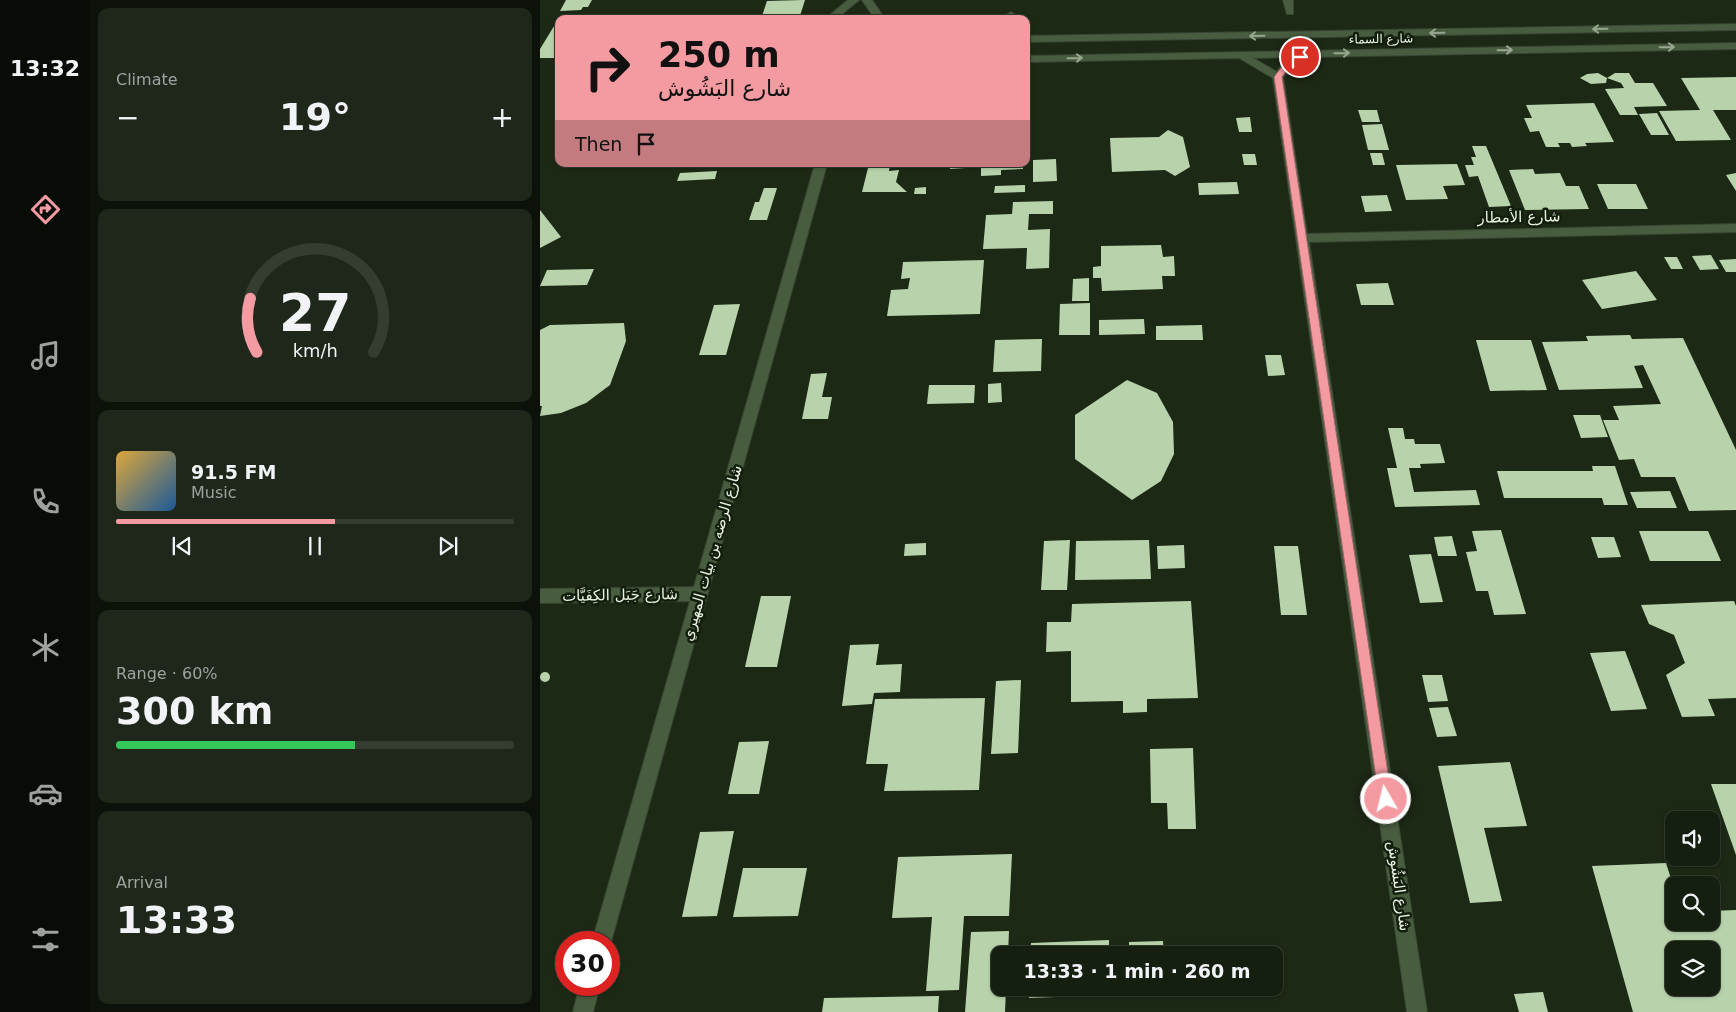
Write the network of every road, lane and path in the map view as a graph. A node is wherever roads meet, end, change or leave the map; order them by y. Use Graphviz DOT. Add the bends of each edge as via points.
graph roads {
  1 [pos="854,0"];
  2 [pos="867,0"];
  3 [pos="1288,0"];
  4 [pos="1290,12"];
  5 [pos="835,15"];
  6 [pos="877,15"];
  7 [pos="1736,27"];
  8 [pos="1030,39"];
  9 [pos="1736,46"];
  10 [pos="1308,53"];
  11 [pos="1239,54"];
  12 [pos="1030,59"];
  13 [pos="1278,77"];
  14 [pos="820,167"];
  15 [pos="1736,228"];
  16 [pos="1302,238"];
  17 [pos="700,594"];
  18 [pos="540,596"];
  19 [pos="605,931"];
  20 [pos="587,996"];
  21 [pos="583,1012"];
  22 [pos="1418,1012"];
  1 -- 5 [label="street"];
  2 -- 6 [label="street"];
  3 -- 4 [label="street"];
  7 -- 8 [label="street, شارع السماء, one-way"];
  10 -- 9 [label="street, شارع السماء, one-way"];
  10 -- 11 [label="street, شارع السماء"];
  10 -- 13 [label="street" via="1286,66"];
  12 -- 11 [label="street, شارع السماء, one-way"];
  11 -- 13 [label="street"];
  13 -- 16 [label="street, شارع البَشُوش"];
  14 -- 17 [label="street, شارع الرضه بن بيات المهيري"];
  15 -- 16 [label="street, شارع الأمطار"];
  16 -- 22 [label="street, شارع البَشُوش"];
  17 -- 18 [label="street, شارع جَبَل الكِفَيَّات"];
  17 -- 19 [label="street, شارع الرضه بن بيات المهيري"];
  20 -- 21 [label="street"];
}
